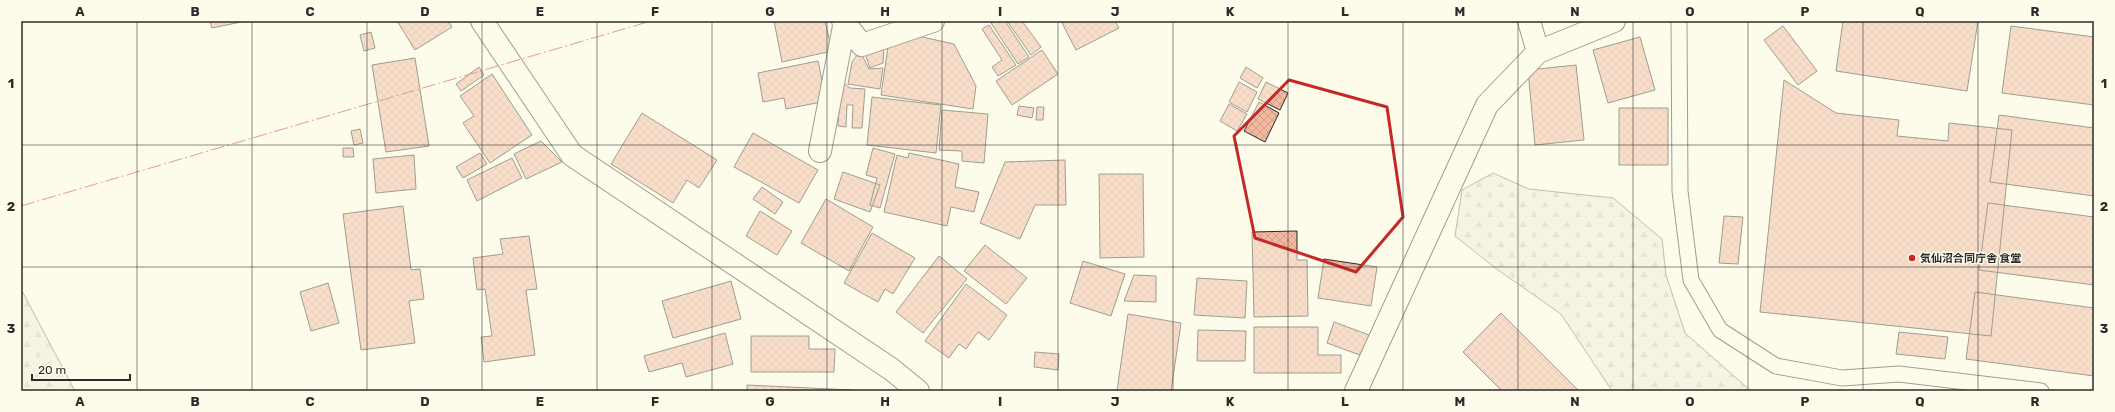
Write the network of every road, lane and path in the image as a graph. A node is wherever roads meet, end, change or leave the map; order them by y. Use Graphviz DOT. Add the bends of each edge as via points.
graph roads {
  1 [pos="482,21"];
  2 [pos="934,21"];
  3 [pos="1529,21"];
  4 [pos="1614,21"];
  5 [pos="1679,21"];
  6 [pos="844,22"];
  7 [pos="1538,52"];
  8 [pos="820,151"];
  9 [pos="918,391"];
  10 [pos="1356,391"];
  11 [pos="2041,391"];
  1 -- 9 [label="street" via="572,155 891,369"];
  2 -- 6 [label="street" via="862,45"];
  3 -- 7 [label="street"];
  4 -- 7 [label="street"];
  5 -- 11 [label="lane" via="1680,191 1691,280 1720,330 1776,366 1842,378 1899,374"];
  6 -- 8 [label="street"];
  7 -- 10 [label="street" via="1487,105"];
}
